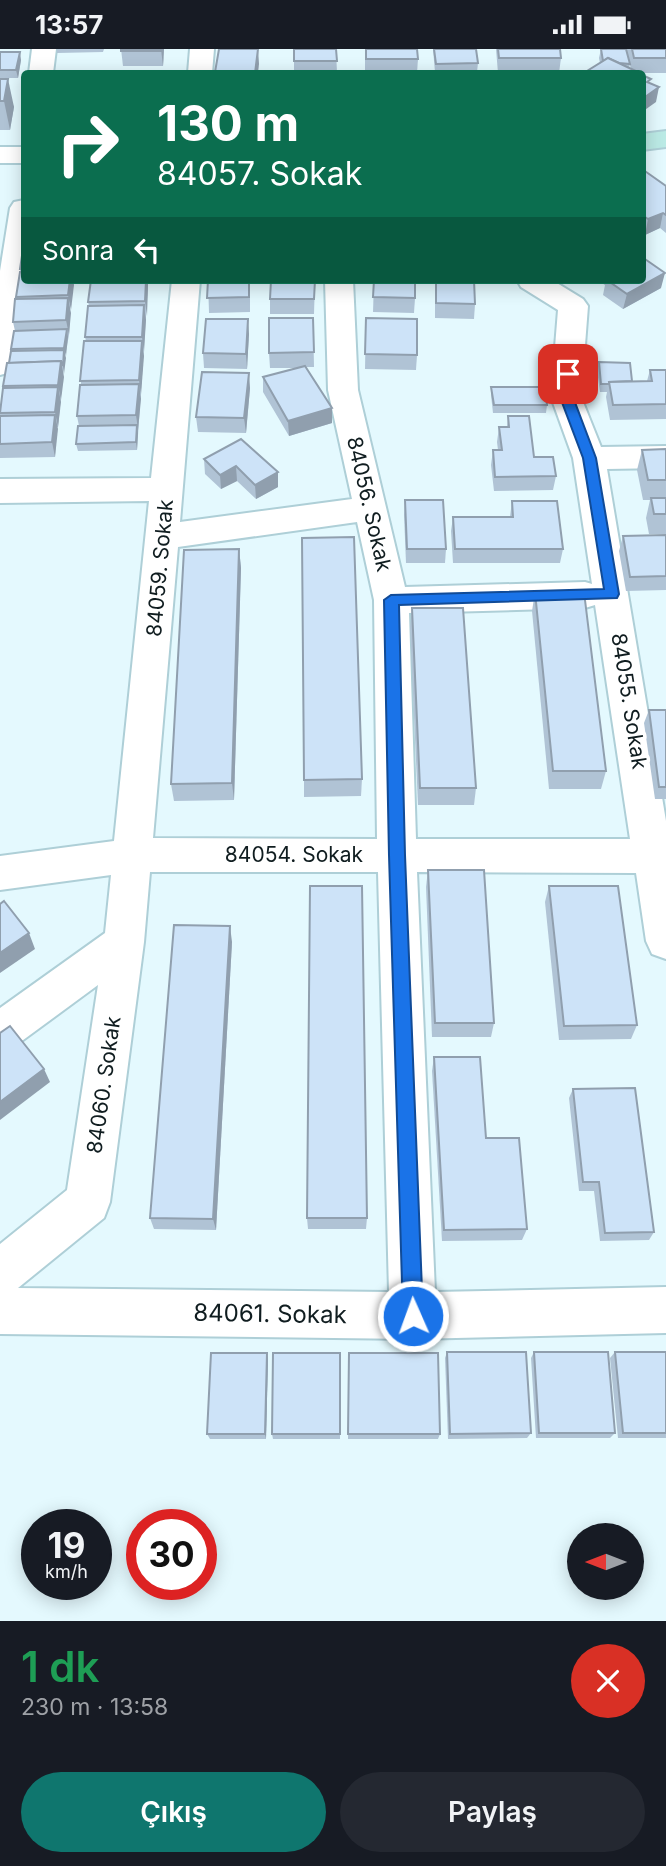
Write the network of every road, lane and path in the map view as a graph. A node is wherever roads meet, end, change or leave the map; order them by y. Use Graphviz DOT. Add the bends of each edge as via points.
graph roads {
  1 [pos="44,49"];
  2 [pos="202,49"];
  3 [pos="41,70"];
  4 [pos="200,70"];
  5 [pos="666,139"];
  6 [pos="646,142"];
  7 [pos="0,155"];
  8 [pos="21,155"];
  9 [pos="646,164"];
  10 [pos="666,166"];
  11 [pos="21,220"];
  12 [pos="7,277"];
  13 [pos="186,284"];
  14 [pos="339,284"];
  15 [pos="537,284"];
  16 [pos="0,365"];
  17 [pos="666,457"];
  18 [pos="589,458"];
  19 [pos="167,489"];
  20 [pos="0,491"];
  21 [pos="371,508"];
  22 [pos="163,537"];
  23 [pos="612,594"];
  24 [pos="391,600"];
  25 [pos="132,855"];
  26 [pos="397,855"];
  27 [pos="660,856"];
  28 [pos="0,873"];
  29 [pos="666,941"];
  30 [pos="124,942"];
  31 [pos="0,1032"];
  32 [pos="0,1273"];
  33 [pos="666,1310"];
  34 [pos="0,1311"];
  35 [pos="413,1316"];
  1 -- 3 [label="street"];
  2 -- 4 [label="street"];
  5 -- 6 [label="street"];
  7 -- 8 [label="street"];
  9 -- 10 [label="street"];
  11 -- 12 [label="street"];
  12 -- 16 [label="street"];
  13 -- 19 [label="street, 84059. Sokak"];
  14 -- 21 [label="street, 84056. Sokak" via="343,390"];
  15 -- 18 [label="street, 84055. Sokak" via="573,306 566,397"];
  17 -- 18 [label="street"];
  18 -- 23 [label="street, 84055. Sokak"];
  19 -- 20 [label="street"];
  19 -- 22 [label="street, 84059. Sokak"];
  21 -- 22 [label="street"];
  21 -- 24 [label="street, 84056. Sokak"];
  22 -- 25 [label="street, 84059. Sokak"];
  23 -- 24 [label="street"];
  23 -- 27 [label="street, 84055. Sokak"];
  24 -- 26 [label="street, 84056. Sokak"];
  25 -- 26 [label="street, 84054. Sokak"];
  25 -- 28 [label="street, 84054. Sokak"];
  25 -- 30 [label="street, 84060. Sokak"];
  26 -- 27 [label="street, 84054. Sokak"];
  26 -- 35 [label="street, 84056. Sokak"];
  27 -- 29 [label="street, 84055. Sokak"];
  30 -- 31 [label="street"];
  30 -- 32 [label="street, 84060. Sokak" via="88,1202"];
  33 -- 35 [label="street, 84061. Sokak"];
  34 -- 35 [label="street, 84061. Sokak"];
}
